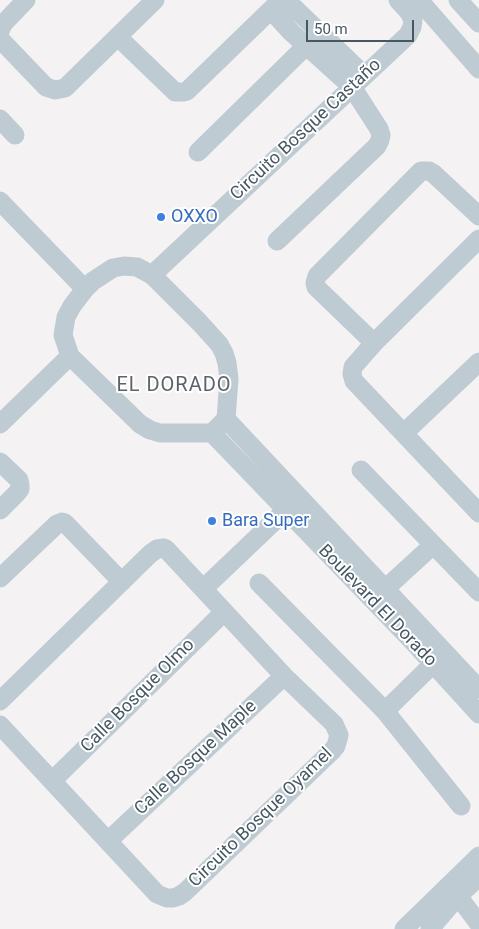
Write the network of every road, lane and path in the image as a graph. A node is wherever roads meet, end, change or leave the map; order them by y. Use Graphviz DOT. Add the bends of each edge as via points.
graph roads {
  1 [pos="26,0"];
  2 [pos="155,0"];
  3 [pos="398,0"];
  4 [pos="419,0"];
  5 [pos="458,0"];
  6 [pos="280,3"];
  7 [pos="479,23"];
  8 [pos="0,31"];
  9 [pos="118,37"];
  10 [pos="0,39"];
  11 [pos="307,45"];
  12 [pos="479,69"];
  13 [pos="358,81"];
  14 [pos="0,119"];
  15 [pos="15,135"];
  16 [pos="198,152"];
  17 [pos="0,201"];
  18 [pos="479,216"];
  19 [pos="479,239"];
  20 [pos="277,241"];
  21 [pos="152,275"];
  22 [pos="85,289"];
  23 [pos="374,343"];
  24 [pos="70,356"];
  25 [pos="479,362"];
  26 [pos="226,419"];
  27 [pos="0,424"];
  28 [pos="212,433"];
  29 [pos="404,433"];
  30 [pos="0,462"];
  31 [pos="361,470"];
  32 [pos="475,499"];
  33 [pos="0,510"];
  34 [pos="286,510"];
  35 [pos="433,545"];
  36 [pos="0,578"];
  37 [pos="122,582"];
  38 [pos="259,583"];
  39 [pos="203,589"];
  40 [pos="385,589"];
  41 [pos="479,592"];
  42 [pos="224,612"];
  43 [pos="433,664"];
  44 [pos="284,676"];
  45 [pos="479,689"];
  46 [pos="0,701"];
  47 [pos="385,711"];
  48 [pos="479,714"];
  49 [pos="0,725"];
  50 [pos="52,781"];
  51 [pos="461,806"];
  52 [pos="108,841"];
  53 [pos="479,856"];
  54 [pos="479,877"];
  55 [pos="458,896"];
  56 [pos="479,924"];
  57 [pos="404,929"];
  58 [pos="430,929"];
  1 -- 8 [label="street"];
  2 -- 9 [label="street"];
  3 -- 13 [label="street, Circuito Bosque Castaño" via="409,12 412,28"];
  4 -- 12 [label="street"];
  5 -- 7 [label="street"];
  6 -- 9 [label="street" via="183,92 175,92"];
  6 -- 11 [label="street" via="292,32"];
  6 -- 13 [label="street"];
  9 -- 10 [label="street" via="65,88 55,90 46,87"];
  11 -- 13 [label="street"];
  11 -- 16 [label="street"];
  13 -- 20 [label="street" via="381,135 377,146"];
  13 -- 21 [label="street, Circuito Bosque Castaño"];
  14 -- 15 [label="street"];
  17 -- 22 [label="street"];
  18 -- 23 [label="street" via="434,174 421,171 317,276 316,287"];
  19 -- 23 [label="street"];
  21 -- 22 [label="street" via="137,267 112,268"];
  21 -- 26 [label="street" via="200,323 224,353 229,380"];
  22 -- 24 [label="street" via="66,317 63,335"];
  23 -- 29 [label="street" via="353,367 352,377"];
  24 -- 27 [label="street"];
  24 -- 28 [label="street" via="150,430 160,433"];
  25 -- 29 [label="street"];
  26 -- 28 [label="street"];
  26 -- 40 [label="street, Boulevard El Dorado"];
  28 -- 34 [label="street, Boulevard El Dorado"];
  29 -- 32 [label="street"];
  30 -- 33 [label="street" via="18,480 20,489"];
  31 -- 35 [label="street"];
  34 -- 39 [label="street"];
  34 -- 43 [label="street, Boulevard El Dorado"];
  35 -- 40 [label="street"];
  35 -- 41 [label="street"];
  36 -- 37 [label="street" via="62,522"];
  37 -- 39 [label="street, Circuito Bosque Oyamel" via="157,549 164,548"];
  37 -- 46 [label="street, Circuito Bosque Oyamel"];
  38 -- 47 [label="street"];
  39 -- 42 [label="street, Circuito Bosque Oyamel"];
  40 -- 45 [label="street, Boulevard El Dorado"];
  42 -- 44 [label="street, Circuito Bosque Oyamel"];
  42 -- 50 [label="street, Calle Bosque Olmo"];
  43 -- 47 [label="street"];
  43 -- 48 [label="street, Boulevard El Dorado"];
  44 -- 52 [label="street, Calle Bosque Maple"];
  44 -- 52 [label="street, Circuito Bosque Oyamel" via="334,724 338,735 336,746 185,892 173,898 157,894"];
  47 -- 51 [label="street"];
  49 -- 50 [label="street, Circuito Bosque Oyamel"];
  50 -- 52 [label="street, Circuito Bosque Oyamel"];
  53 -- 57 [label="street"];
  54 -- 55 [label="street"];
  55 -- 56 [label="street"];
  55 -- 58 [label="street"];
}
